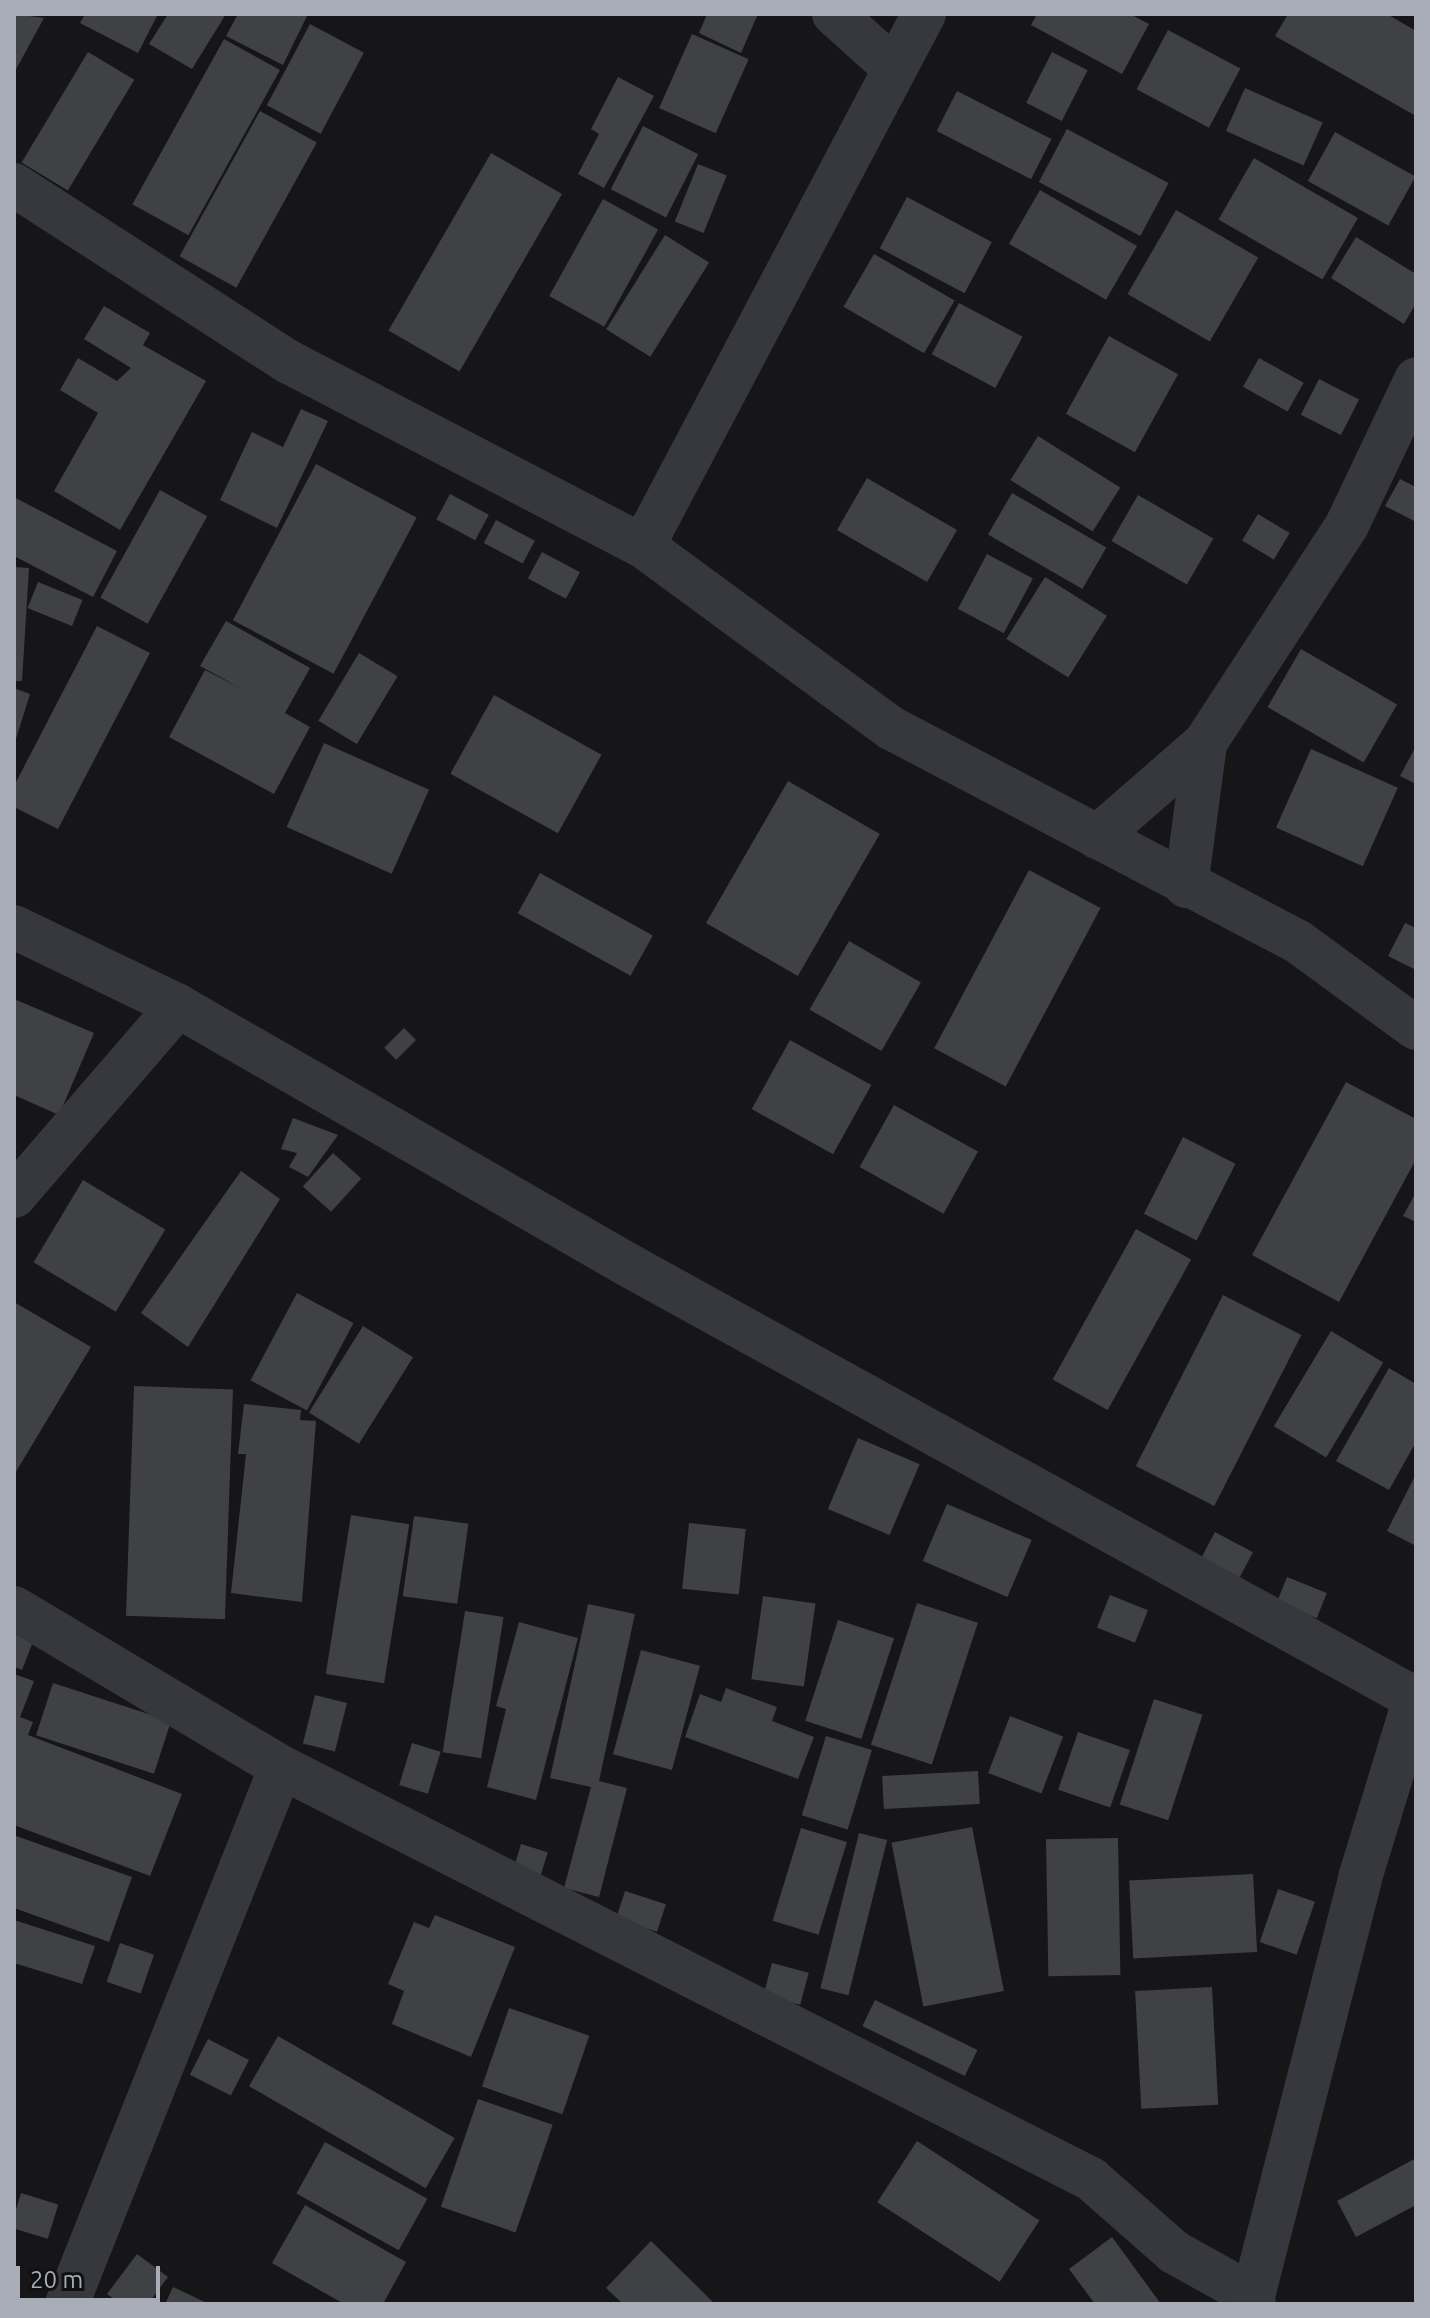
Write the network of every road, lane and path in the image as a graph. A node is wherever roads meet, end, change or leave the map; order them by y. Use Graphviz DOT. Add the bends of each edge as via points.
graph roads {
  1 [pos="834,14"];
  2 [pos="924,14"];
  3 [pos="892,66"];
  4 [pos="14,185"];
  5 [pos="1416,380"];
  6 [pos="643,546"];
  7 [pos="1205,743"];
  8 [pos="1097,837"];
  9 [pos="1186,886"];
  10 [pos="14,927"];
  11 [pos="178,1006"];
  12 [pos="1416,1028"];
  13 [pos="14,1196"];
  14 [pos="14,1608"];
  15 [pos="1415,1696"];
  16 [pos="281,1767"];
  17 [pos="1254,2300"];
  18 [pos="67,2304"];
  1 -- 3 [label="street"];
  2 -- 3 [label="street"];
  3 -- 6 [label="street"];
  4 -- 6 [label="street" via="289,362"];
  5 -- 7 [label="street" via="1347,525"];
  6 -- 8 [label="street" via="891,728"];
  7 -- 8 [label="street"];
  7 -- 9 [label="street"];
  8 -- 9 [label="street"];
  9 -- 12 [label="street" via="1297,941"];
  10 -- 11 [label="street"];
  11 -- 13 [label="street"];
  11 -- 15 [label="street" via="630,1266"];
  14 -- 16 [label="street"];
  15 -- 17 [label="street" via="1360,1878"];
  16 -- 17 [label="street" via="1091,2179 1174,2252"];
  16 -- 18 [label="street"];
}
